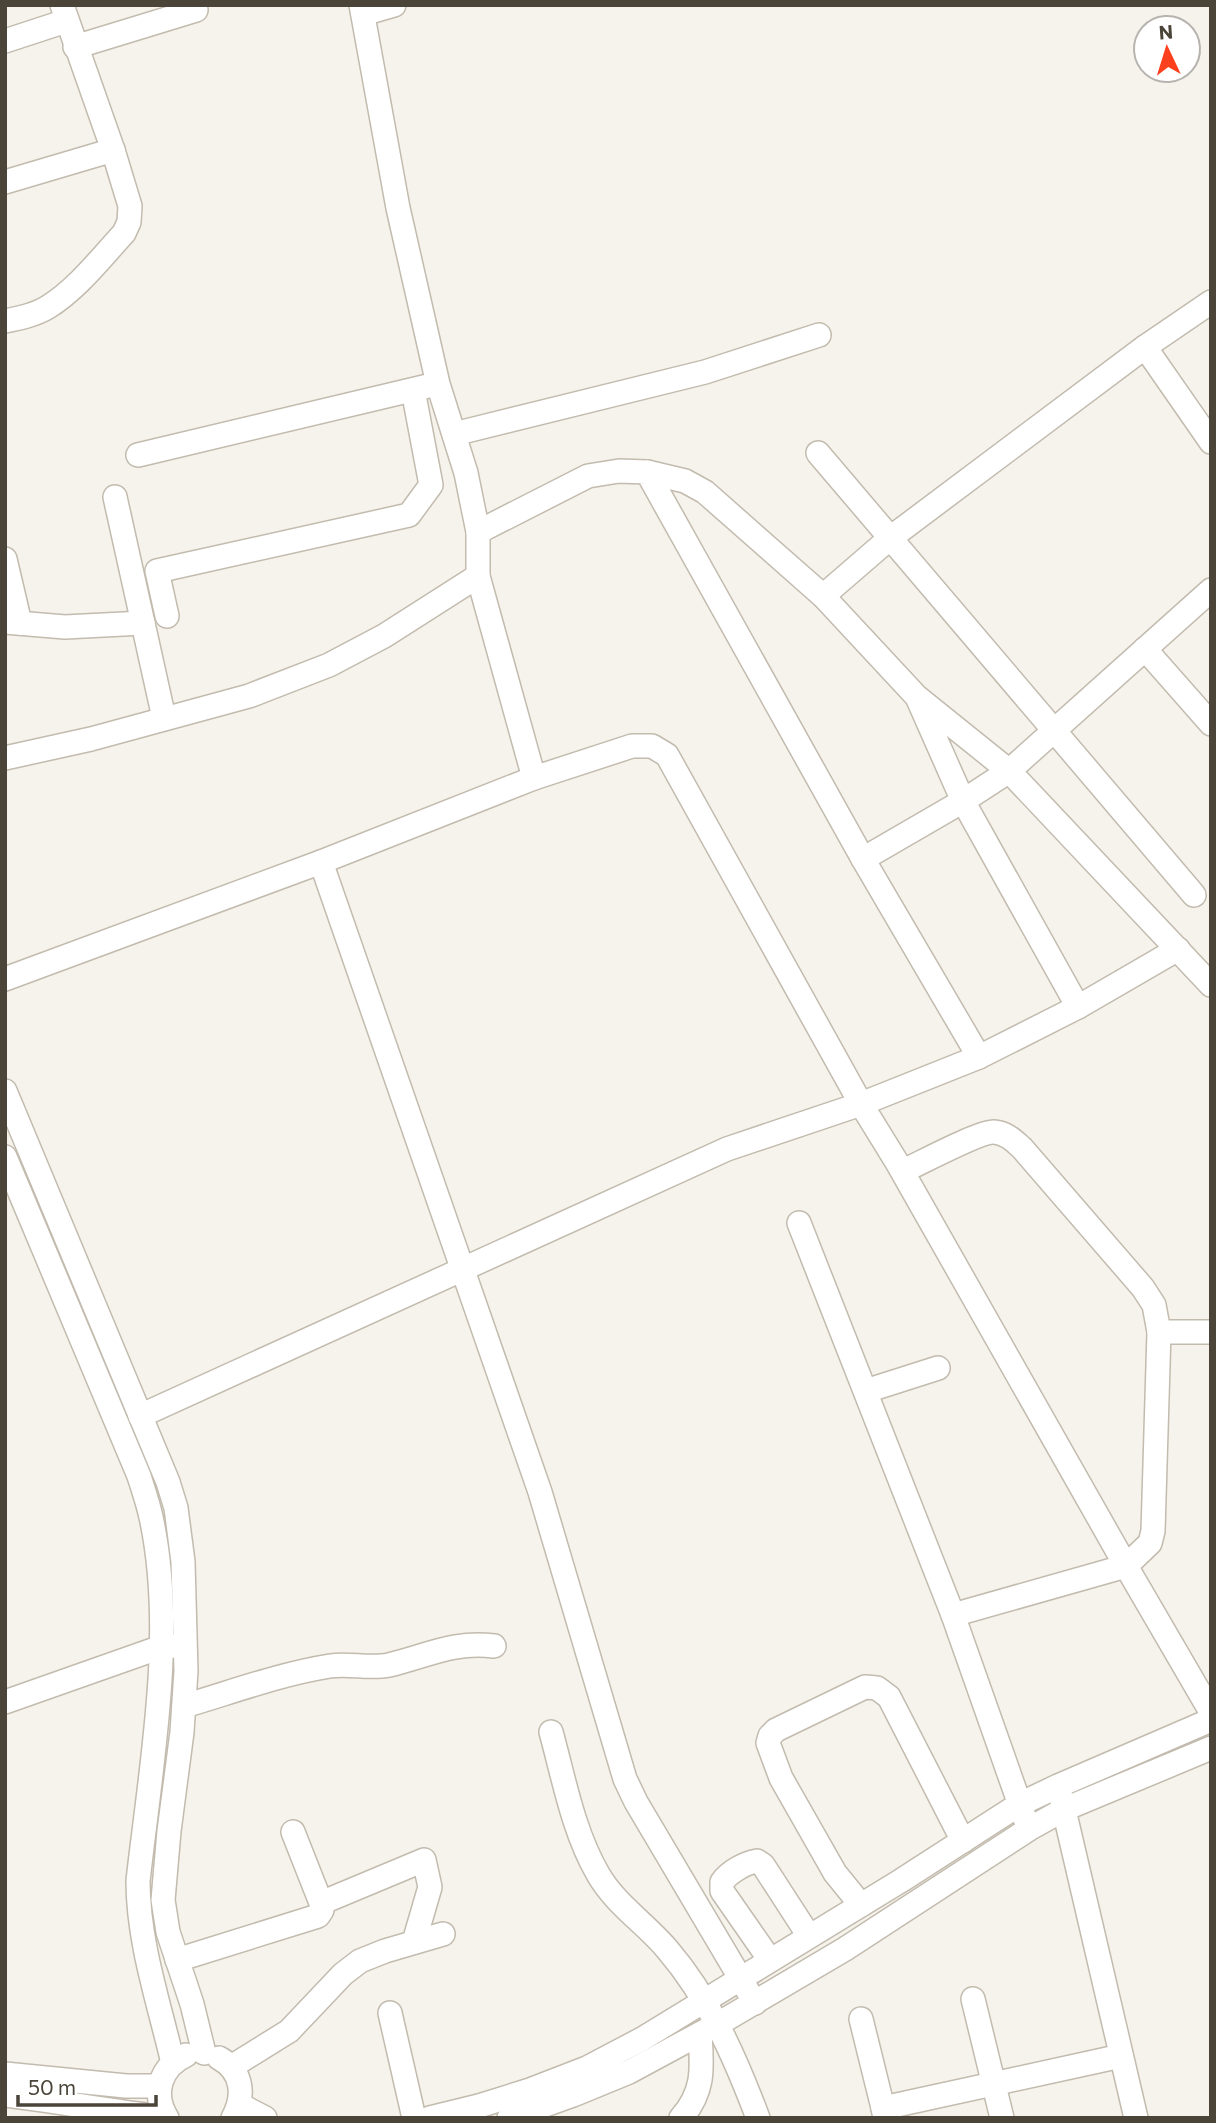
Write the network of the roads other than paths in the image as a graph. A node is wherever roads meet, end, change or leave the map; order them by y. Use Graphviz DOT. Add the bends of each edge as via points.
graph roads {
  1 [pos="394,5"];
  2 [pos="197,10"];
  3 [pos="362,10"];
  4 [pos="64,13"];
  5 [pos="5,41"];
  6 [pos="75,47"];
  7 [pos="113,150"];
  8 [pos="5,182"];
  9 [pos="1211,302"];
  10 [pos="5,321"];
  11 [pos="818,335"];
  12 [pos="1145,347"];
  13 [pos="438,384"];
  14 [pos="413,390"];
  15 [pos="454,434"];
  16 [pos="1211,442"];
  17 [pos="818,453"];
  18 [pos="138,454"];
  19 [pos="647,472"];
  20 [pos="115,498"];
  21 [pos="477,527"];
  22 [pos="889,539"];
  23 [pos="5,559"];
  24 [pos="478,576"];
  25 [pos="1211,590"];
  26 [pos="823,596"];
  27 [pos="167,616"];
  28 [pos="13,623"];
  29 [pos="145,631"];
  30 [pos="1145,649"];
  31 [pos="917,697"];
  32 [pos="164,718"];
  33 [pos="1211,724"];
  34 [pos="1054,730"];
  35 [pos="5,758"];
  36 [pos="1009,771"];
  37 [pos="534,778"];
  38 [pos="963,801"];
  39 [pos="863,859"];
  40 [pos="321,862"];
  41 [pos="1194,895"];
  42 [pos="1178,948"];
  43 [pos="5,979"];
  44 [pos="1211,985"];
  45 [pos="1078,1007"];
  46 [pos="979,1057"];
  47 [pos="5,1091"];
  48 [pos="860,1104"];
  49 [pos="5,1157"];
  50 [pos="903,1171"];
  51 [pos="799,1223"];
  52 [pos="461,1269"];
  53 [pos="1159,1332"];
  54 [pos="1211,1332"];
  55 [pos="938,1368"];
  56 [pos="866,1391"];
  57 [pos="140,1416"];
  58 [pos="1126,1566"];
  59 [pos="953,1615"];
  60 [pos="186,1646"];
  61 [pos="494,1646"];
  62 [pos="161,1647"];
  63 [pos="5,1702"];
  64 [pos="184,1706"];
  65 [pos="1211,1712"];
  66 [pos="1211,1720"];
  67 [pos="551,1731"];
  68 [pos="1211,1748"];
  69 [pos="1058,1786"];
  70 [pos="1020,1804"];
  71 [pos="1065,1809"];
  72 [pos="1029,1829"];
  73 [pos="293,1832"];
  74 [pos="963,1841"];
  75 [pos="321,1903"];
  76 [pos="861,1905"];
  77 [pos="443,1934"];
  78 [pos="809,1936"];
  79 [pos="414,1942"];
  80 [pos="177,1960"];
  81 [pos="770,1960"];
  82 [pos="739,1979"];
  83 [pos="705,1999"];
  84 [pos="973,1999"];
  85 [pos="755,2003"];
  86 [pos="390,2013"];
  87 [pos="861,2019"];
  88 [pos="709,2029"];
  89 [pos="204,2053"];
  90 [pos="1121,2056"];
  91 [pos="173,2063"];
  92 [pos="231,2067"];
  93 [pos="5,2074"];
  94 [pos="994,2084"];
  95 [pos="160,2086"];
  96 [pos="5,2095"];
  97 [pos="237,2111"];
  98 [pos="884,2113"];
  99 [pos="167,2117"];
  100 [pos="265,2118"];
  101 [pos="414,2118"];
  102 [pos="430,2118"];
  103 [pos="509,2118"];
  104 [pos="681,2118"];
  105 [pos="758,2118"];
  106 [pos="1002,2118"];
  107 [pos="1136,2118"];
  1 -- 3 [label="street"];
  2 -- 6 [label="street"];
  3 -- 13 [label="street" via="398,208"];
  4 -- 5 [label="street"];
  4 -- 6 [label="street"];
  6 -- 7 [label="street"];
  7 -- 8 [label="street"];
  7 -- 10 [label="street" via="130,206 124,233 62,297 46,308"];
  9 -- 12 [label="street"];
  11 -- 15 [label="street" via="705,372"];
  12 -- 16 [label="street"];
  12 -- 22 [label="street"];
  13 -- 14 [label="street"];
  13 -- 15 [label="street"];
  14 -- 18 [label="street"];
  14 -- 27 [label="street" via="431,485 409,516 157,571"];
  15 -- 21 [label="street"];
  17 -- 22 [label="street"];
  19 -- 21 [label="street" via="589,476"];
  19 -- 26 [label="street" via="685,481 705,492"];
  19 -- 39 [label="street"];
  20 -- 29 [label="street"];
  21 -- 24 [label="street"];
  22 -- 26 [label="street"];
  22 -- 34 [label="street"];
  23 -- 28 [label="street"];
  24 -- 32 [label="street" via="329,665 249,696"];
  24 -- 37 [label="street"];
  25 -- 30 [label="street"];
  26 -- 31 [label="street"];
  28 -- 29 [label="street"];
  29 -- 32 [label="street"];
  30 -- 33 [label="street"];
  30 -- 34 [label="street"];
  31 -- 36 [label="street"];
  31 -- 38 [label="street"];
  32 -- 35 [label="street"];
  34 -- 36 [label="street"];
  34 -- 41 [label="street"];
  36 -- 38 [label="street"];
  36 -- 42 [label="street"];
  37 -- 40 [label="street"];
  37 -- 48 [label="street" via="632,746 652,746 667,755"];
  38 -- 39 [label="street"];
  38 -- 45 [label="street"];
  39 -- 46 [label="street"];
  40 -- 43 [label="street"];
  40 -- 52 [label="street"];
  42 -- 44 [label="street"];
  42 -- 45 [label="street"];
  45 -- 46 [label="street"];
  46 -- 48 [label="street"];
  47 -- 57 [label="street"];
  48 -- 50 [label="street"];
  48 -- 52 [label="street" via="727,1149"];
  49 -- 62 [label="street" via="139,1476 156,1550"];
  50 -- 53 [label="street" via="976,1137 992,1132 1008,1136 1143,1287 1154,1305"];
  50 -- 58 [label="street"];
  51 -- 56 [label="street"];
  52 -- 57 [label="street"];
  52 -- 82 [label="street" via="540,1492 625,1779"];
  53 -- 54 [label="street"];
  53 -- 58 [label="street" via="1153,1531 1150,1543"];
  55 -- 56 [label="street"];
  56 -- 59 [label="street"];
  57 -- 60 [label="street" via="177,1508"];
  58 -- 59 [label="street"];
  58 -- 65 [label="street"];
  59 -- 70 [label="street"];
  60 -- 62 [label="street"];
  60 -- 64 [label="street"];
  61 -- 64 [label="street" via="443,1648 387,1665 334,1665 303,1671"];
  62 -- 63 [label="street"];
  62 -- 91 [label="street" via="138,1906"];
  64 -- 80 [label="street" via="163,1900"];
  66 -- 69 [label="street"];
  67 -- 83 [label="street" via="580,1836 598,1874 608,1891 666,1948"];
  68 -- 71 [label="street"];
  69 -- 70 [label="street"];
  69 -- 71 [label="street"];
  70 -- 72 [label="street"];
  70 -- 74 [label="street"];
  71 -- 72 [label="street"];
  71 -- 90 [label="street"];
  72 -- 85 [label="street"];
  73 -- 75 [label="street"];
  74 -- 76 [label="street"];
  74 -- 76 [label="street" via="889,1698 877,1688 864,1687 776,1730 768,1744 781,1777 835,1873"];
  75 -- 79 [label="street" via="424,1860 430,1887"];
  75 -- 80 [label="street" via="318,1916"];
  76 -- 78 [label="street"];
  77 -- 79 [label="street"];
  78 -- 81 [label="street"];
  78 -- 81 [label="street" via="763,1865 757,1861 741,1867 725,1877 722,1891"];
  79 -- 92 [label="street" via="360,1961 289,2031"];
  80 -- 89 [label="street"];
  81 -- 82 [label="street"];
  82 -- 83 [label="street"];
  82 -- 85 [label="street"];
  83 -- 88 [label="street"];
  83 -- 102 [label="street" via="587,2068"];
  84 -- 94 [label="street"];
  85 -- 88 [label="street"];
  86 -- 101 [label="street"];
  87 -- 98 [label="street"];
  88 -- 103 [label="street" via="629,2072"];
  88 -- 104 [label="street" via="701,2083"];
  88 -- 105 [label="street" via="742,2076"];
  89 -- 91 [label="street"];
  89 -- 92 [label="street"];
  90 -- 94 [label="street"];
  90 -- 107 [label="street"];
  91 -- 95 [label="street"];
  92 -- 97 [label="street" via="242,2092"];
  93 -- 95 [label="street"];
  94 -- 98 [label="street"];
  94 -- 106 [label="street"];
  95 -- 99 [label="street" via="161,2107"];
  96 -- 99 [label="street"];
  97 -- 100 [label="street"];
}
